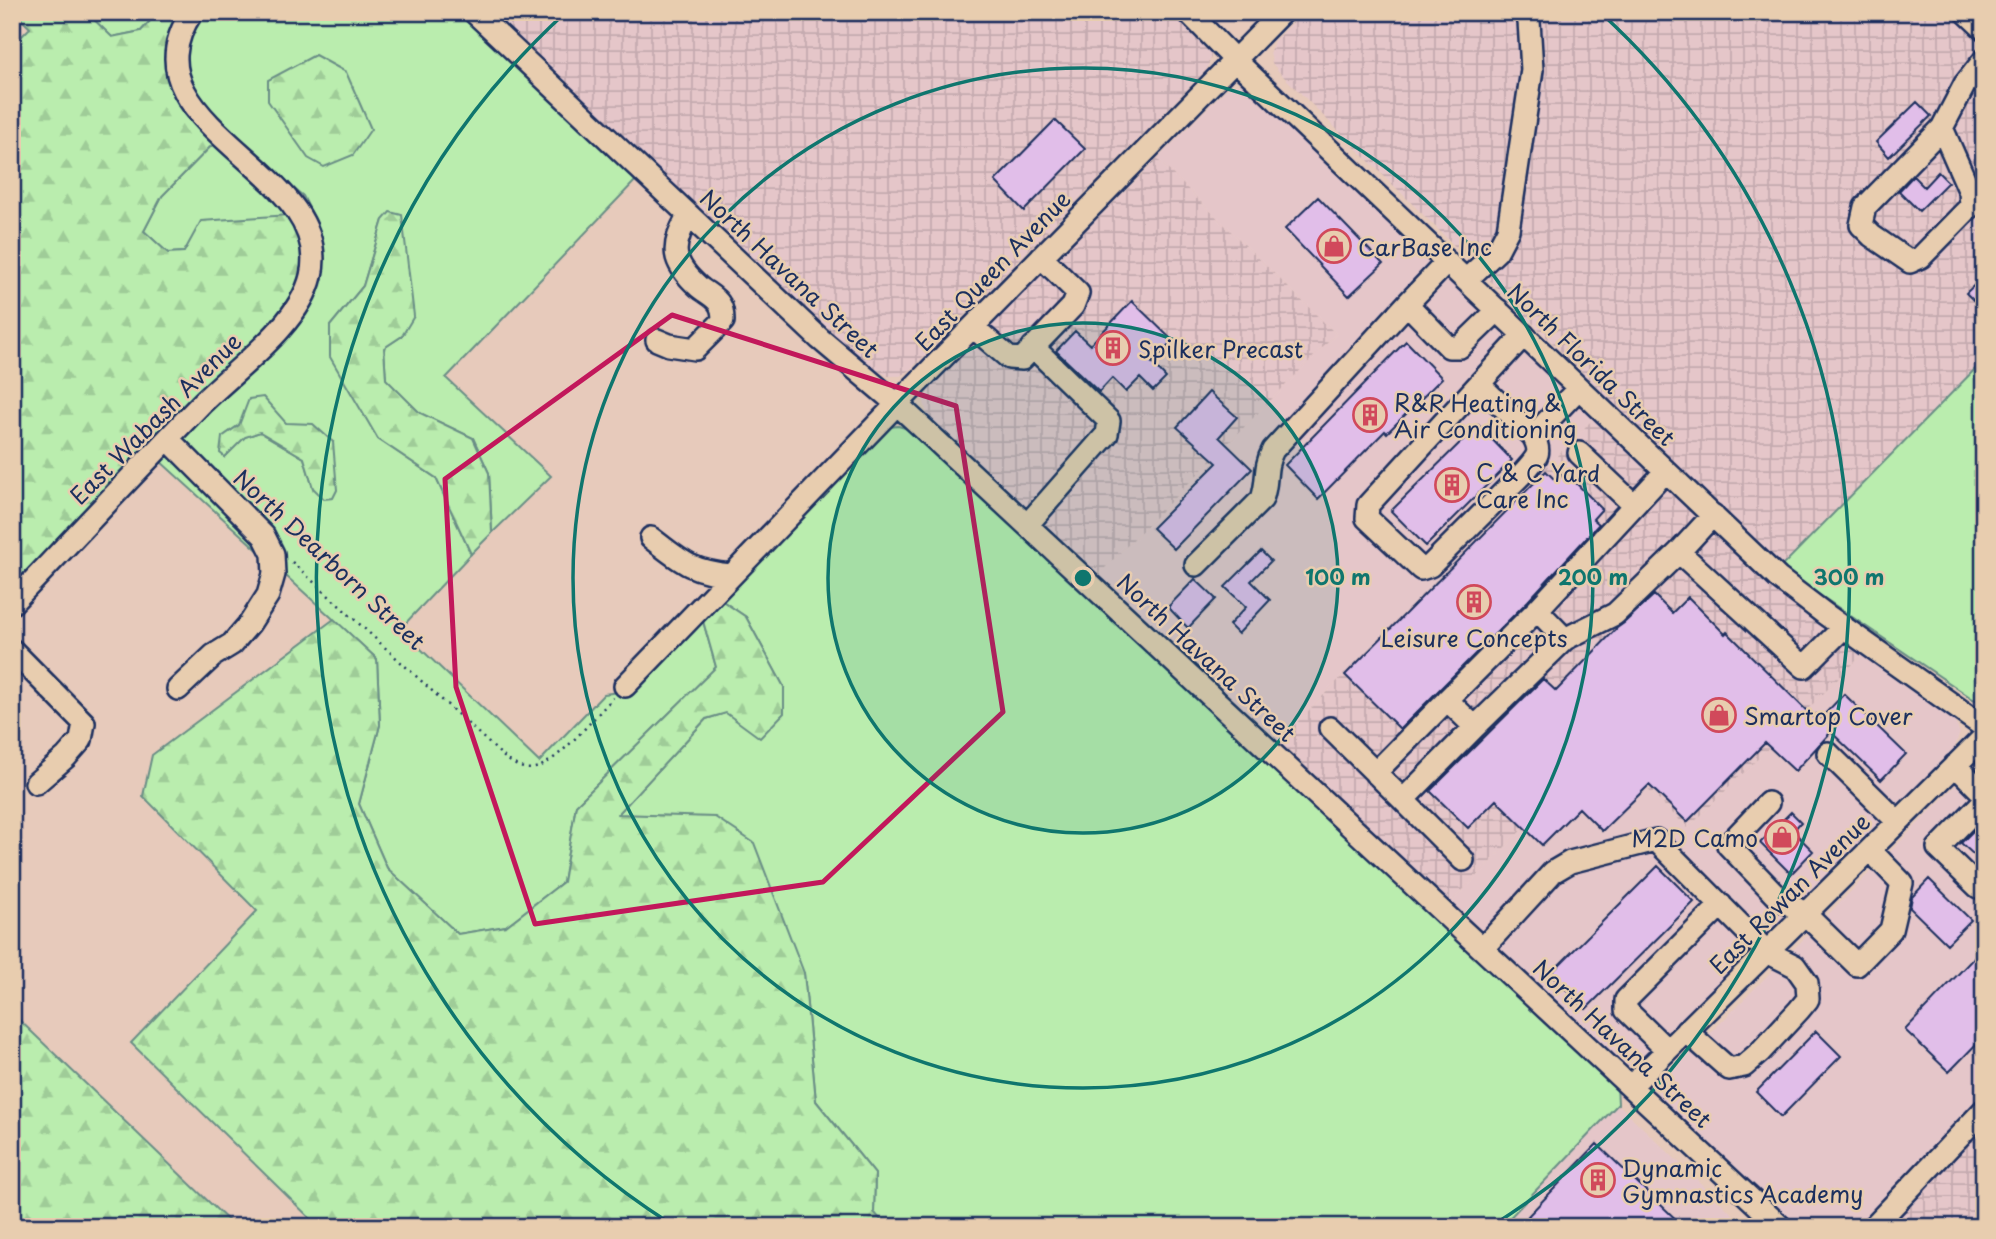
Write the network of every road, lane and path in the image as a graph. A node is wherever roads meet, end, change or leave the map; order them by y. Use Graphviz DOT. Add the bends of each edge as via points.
graph roads {
  1 [pos="192,12"];
  2 [pos="474,12"];
  3 [pos="1188,12"];
  4 [pos="1282,12"];
  5 [pos="1524,12"];
  6 [pos="1966,12"];
  7 [pos="1984,29"];
  8 [pos="1235,60"];
  9 [pos="1984,60"];
  10 [pos="1942,128"];
  11 [pos="1977,211"];
  12 [pos="689,215"];
  13 [pos="1041,257"];
  14 [pos="1447,262"];
  15 [pos="1466,280"];
  16 [pos="1408,304"];
  17 [pos="1498,310"];
  18 [pos="973,327"];
  19 [pos="1524,335"];
  20 [pos="657,340"];
  21 [pos="1033,346"];
  22 [pos="1479,384"];
  23 [pos="1579,388"];
  24 [pos="897,404"];
  25 [pos="1532,436"];
  26 [pos="168,439"];
  27 [pos="1579,453"];
  28 [pos="1666,471"];
  29 [pos="1634,505"];
  30 [pos="1713,515"];
  31 [pos="1027,525"];
  32 [pos="264,536"];
  33 [pos="651,538"];
  34 [pos="1679,552"];
  35 [pos="1196,565"];
  36 [pos="731,575"];
  37 [pos="12,603"];
  38 [pos="1536,610"];
  39 [pos="1844,627"];
  40 [pos="1564,639"];
  41 [pos="12,650"];
  42 [pos="625,685"];
  43 [pos="178,689"];
  44 [pos="1447,700"];
  45 [pos="1475,727"];
  46 [pos="1984,727"];
  47 [pos="1330,728"];
  48 [pos="1984,737"];
  49 [pos="1828,753"];
  50 [pos="1955,765"];
  51 [pos="1375,773"];
  52 [pos="36,783"];
  53 [pos="1984,794"];
  54 [pos="1403,800"];
  55 [pos="1984,801"];
  56 [pos="1768,803"];
  57 [pos="1898,822"];
  58 [pos="1870,850"];
  59 [pos="1463,860"];
  60 [pos="1978,887"];
  61 [pos="1721,905"];
  62 [pos="1805,915"];
  63 [pos="1483,948"];
  64 [pos="1767,951"];
  65 [pos="1686,1031"];
  66 [pos="1667,1051"];
  67 [pos="1632,1086"];
  68 [pos="1984,1110"];
  69 [pos="1781,1227"];
  70 [pos="1873,1227"];
  1 -- 26 [label="street, East Wabash Avenue" via="177,47 185,91 215,131 295,207 309,234 313,258 306,291 282,326"];
  2 -- 12 [label="street, North Havana Street"];
  3 -- 8 [label="street, North Florida Street"];
  4 -- 8 [label="street, East Queen Avenue"];
  5 -- 15 [label="street" via="1529,21 1532,70 1508,230 1497,251"];
  6 -- 7 [label="street"];
  8 -- 13 [label="street, East Queen Avenue"];
  8 -- 14 [label="street, North Florida Street"];
  9 -- 10 [label="street" via="1965,84"];
  10 -- 11 [label="street"];
  10 -- 11 [label="street" via="1865,207 1861,225 1910,262"];
  12 -- 20 [label="street" via="678,234 676,255 699,287 719,302 723,321 695,349"];
  12 -- 24 [label="street, North Havana Street" via="820,339"];
  13 -- 18 [label="street, East Queen Avenue"];
  13 -- 21 [label="street" via="1078,293 1073,306"];
  14 -- 15 [label="street, North Florida Street"];
  14 -- 16 [label="street"];
  15 -- 17 [label="street, North Florida Street"];
  16 -- 17 [label="street" via="1449,347 1460,347"];
  16 -- 35 [label="street" via="1273,450 1265,464 1262,499"];
  17 -- 19 [label="street, North Florida Street"];
  18 -- 21 [label="street" via="1009,358 1022,359"];
  18 -- 24 [label="street, East Queen Avenue"];
  19 -- 22 [label="street"];
  19 -- 23 [label="street, North Florida Street"];
  21 -- 31 [label="street" via="1109,421 1107,434"];
  22 -- 25 [label="street"];
  22 -- 25 [label="street" via="1368,505 1367,517 1421,569 1430,566 1538,455 1539,446"];
  23 -- 25 [label="street"];
  23 -- 28 [label="street, North Florida Street"];
  24 -- 31 [label="street, North Havana Street"];
  24 -- 36 [label="street, East Queen Avenue"];
  26 -- 32 [label="street, North Dearborn Street"];
  26 -- 37 [label="street, East Wabash Avenue"];
  27 -- 29 [label="street"];
  28 -- 29 [label="street"];
  28 -- 30 [label="street, North Florida Street"];
  29 -- 38 [label="street"];
  30 -- 34 [label="street"];
  30 -- 39 [label="street, North Florida Street" via="1778,578"];
  31 -- 63 [label="street, North Havana Street"];
  32 -- 42 [label="path, North Dearborn Street" via="520,767 534,768 550,761"];
  32 -- 43 [label="street" via="273,554 268,595 232,644"];
  33 -- 36 [label="street" via="685,564"];
  34 -- 39 [label="street" via="1804,667"];
  34 -- 40 [label="street" via="1615,614"];
  36 -- 42 [label="street, East Queen Avenue"];
  38 -- 40 [label="street"];
  38 -- 44 [label="street"];
  39 -- 46 [label="street, North Florida Street"];
  40 -- 45 [label="street"];
  41 -- 52 [label="street" via="84,723 81,740"];
  44 -- 45 [label="street"];
  44 -- 51 [label="street"];
  45 -- 54 [label="street"];
  47 -- 51 [label="street"];
  48 -- 50 [label="street, East Rowan Avenue"];
  49 -- 57 [label="street"];
  50 -- 53 [label="street"];
  50 -- 57 [label="street, East Rowan Avenue"];
  51 -- 54 [label="street"];
  54 -- 59 [label="street"];
  55 -- 60 [label="street" via="1938,848"];
  56 -- 62 [label="street" via="1728,845 1778,897"];
  57 -- 58 [label="street, East Rowan Avenue"];
  58 -- 62 [label="street, East Rowan Avenue"];
  58 -- 62 [label="street" via="1902,883 1891,930 1857,964"];
  61 -- 63 [label="street" via="1656,840 1570,862 1553,872"];
  61 -- 64 [label="street"];
  61 -- 66 [label="street" via="1626,1000 1626,1010"];
  62 -- 64 [label="street, East Rowan Avenue"];
  63 -- 67 [label="street, North Havana Street"];
  64 -- 65 [label="street, East Rowan Avenue"];
  64 -- 65 [label="street" via="1794,965 1807,983 1808,999 1760,1052 1744,1066 1729,1069"];
  65 -- 66 [label="street, East Rowan Avenue"];
  66 -- 67 [label="street, East Rowan Avenue"];
  67 -- 69 [label="street, North Havana Street"];
  68 -- 70 [label="street"];
}
